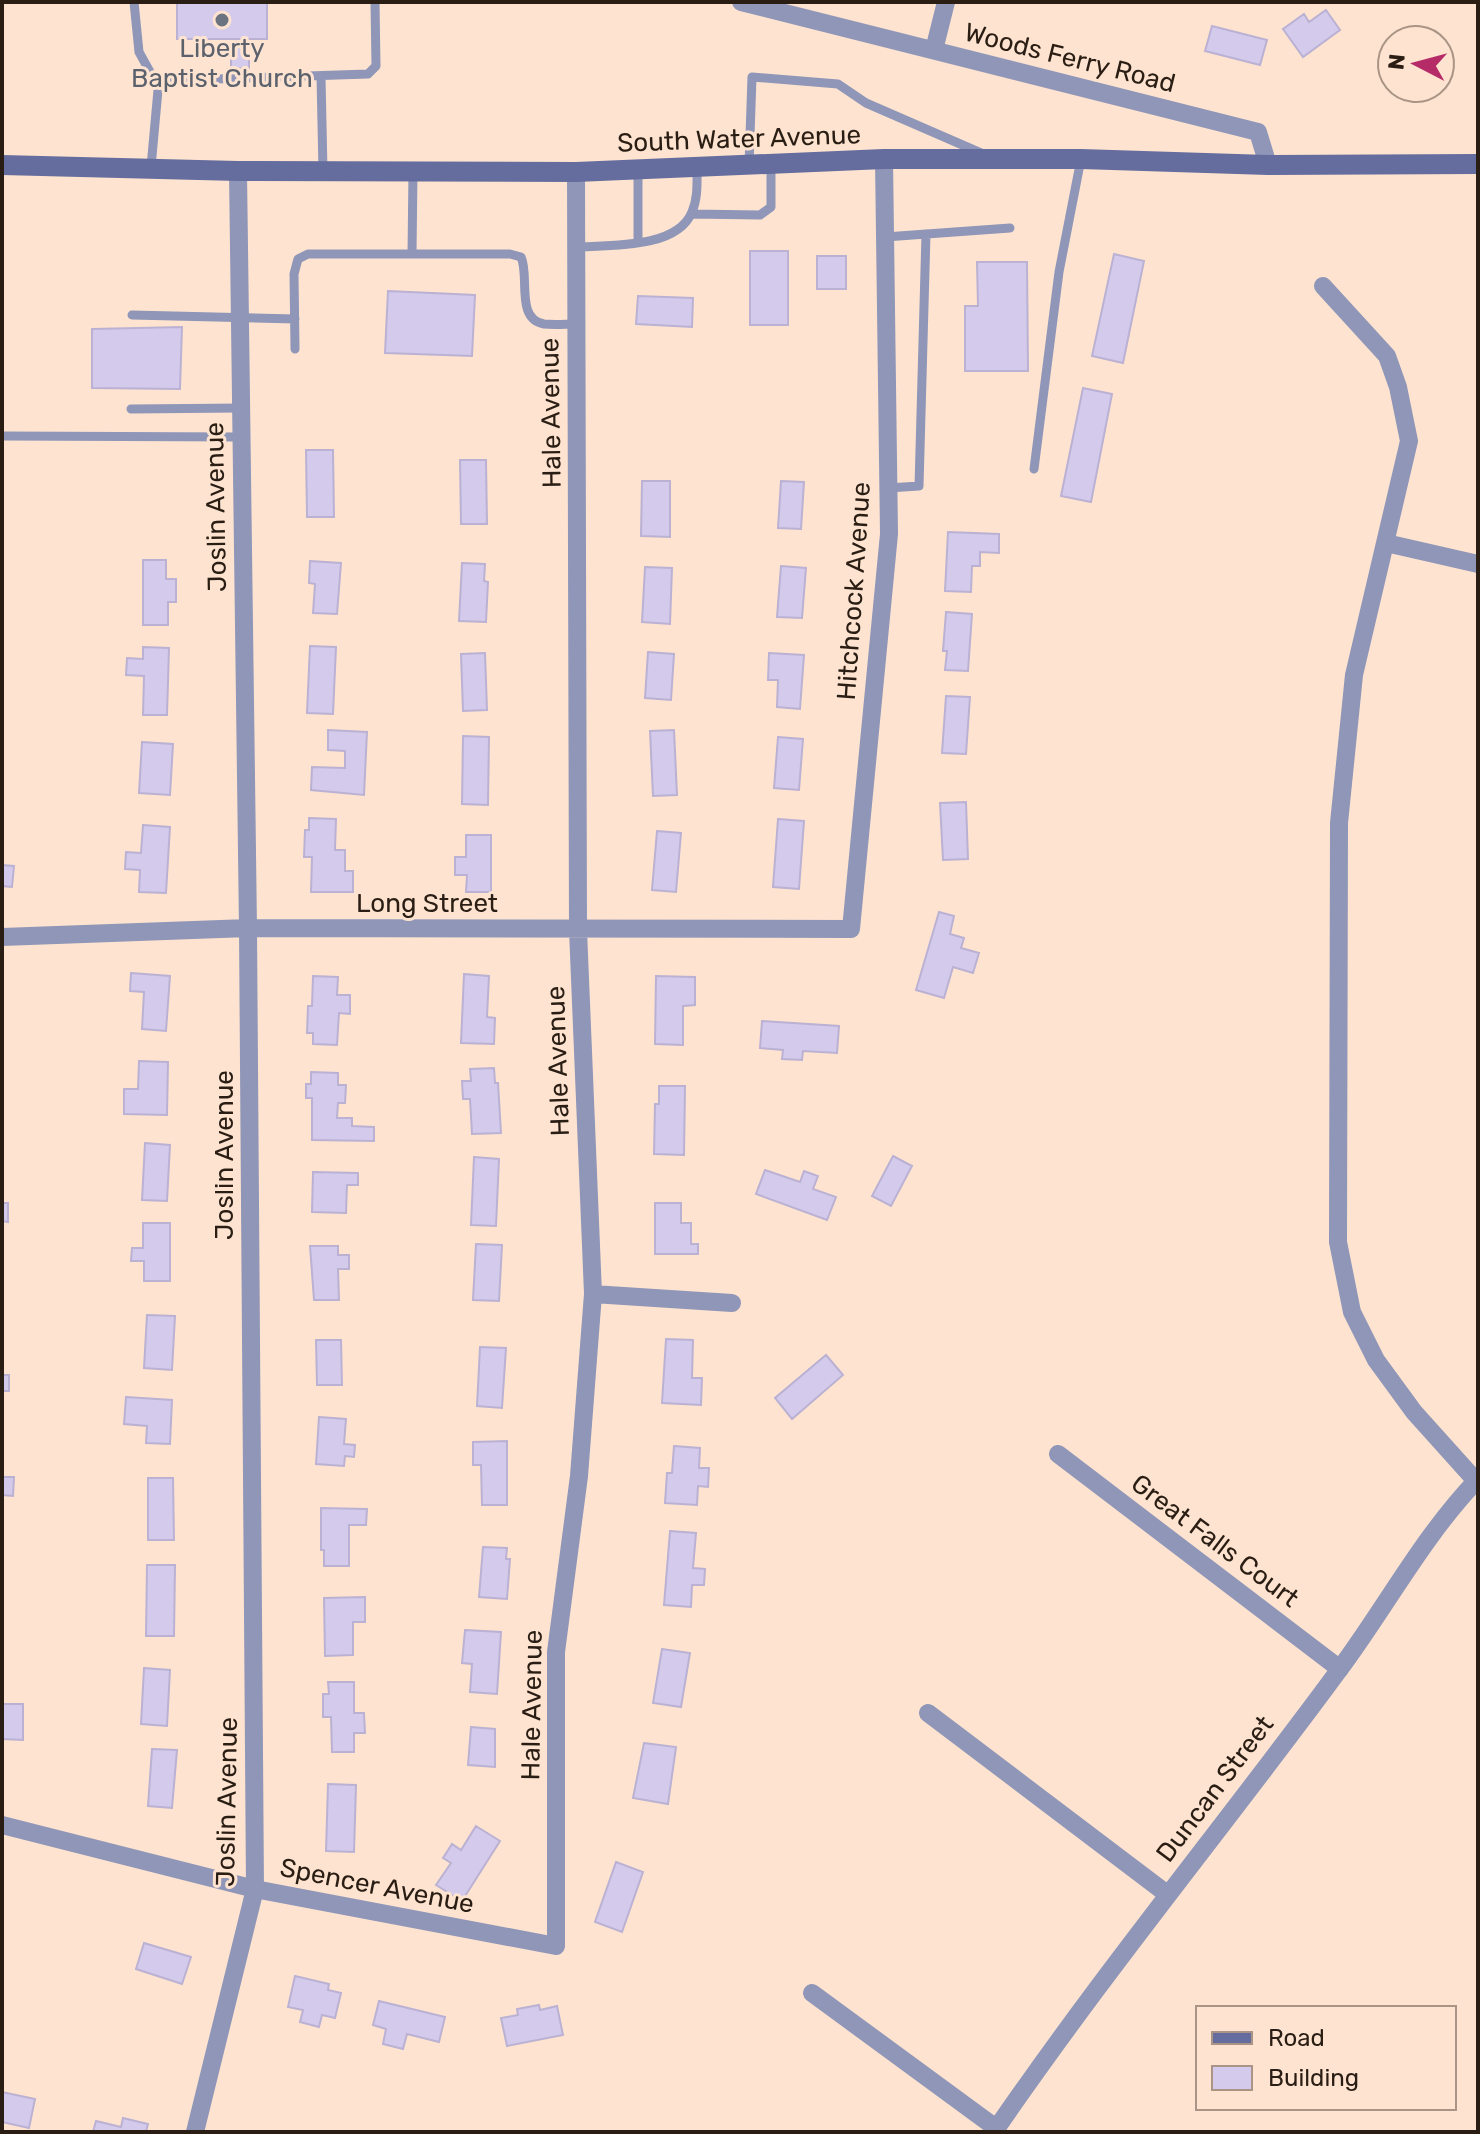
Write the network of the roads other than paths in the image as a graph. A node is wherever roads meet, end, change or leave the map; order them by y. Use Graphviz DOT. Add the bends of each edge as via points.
graph roads {
  1 [pos="134,2"];
  2 [pos="375,2"];
  3 [pos="741,2"];
  4 [pos="946,2"];
  5 [pos="934,50"];
  6 [pos="321,77"];
  7 [pos="155,81"];
  8 [pos="884,159"];
  9 [pos="994,159"];
  10 [pos="1081,159"];
  11 [pos="771,164"];
  12 [pos="1478,164"];
  13 [pos="2,165"];
  14 [pos="749,165"];
  15 [pos="1268,165"];
  16 [pos="151,167"];
  17 [pos="697,167"];
  18 [pos="638,169"];
  19 [pos="238,171"];
  20 [pos="323,171"];
  21 [pos="413,171"];
  22 [pos="576,172"];
  23 [pos="692,214"];
  24 [pos="1010,228"];
  25 [pos="926,234"];
  26 [pos="885,237"];
  27 [pos="638,242"];
  28 [pos="576,247"];
  29 [pos="412,254"];
  30 [pos="1323,286"];
  31 [pos="132,315"];
  32 [pos="240,319"];
  33 [pos="295,319"];
  34 [pos="577,324"];
  35 [pos="295,349"];
  36 [pos="241,408"];
  37 [pos="131,409"];
  38 [pos="2,436"];
  39 [pos="242,437"];
  40 [pos="1034,469"];
  41 [pos="888,488"];
  42 [pos="1386,543"];
  43 [pos="1478,564"];
  44 [pos="248,928"];
  45 [pos="851,929"];
  46 [pos="578,930"];
  47 [pos="2,937"];
  48 [pos="593,1294"];
  49 [pos="732,1303"];
  50 [pos="1058,1454"];
  51 [pos="1477,1480"];
  52 [pos="1340,1669"];
  53 [pos="928,1713"];
  54 [pos="2,1825"];
  55 [pos="255,1889"];
  56 [pos="1167,1894"];
  57 [pos="556,1946"];
  58 [pos="812,1993"];
  59 [pos="995,2130"];
  60 [pos="195,2132"];
  1 -- 7 [label="lane" via="139,52"];
  2 -- 6 [label="lane" via="376,66 368,74"];
  3 -- 5 [label="street, Woods Ferry Road"];
  4 -- 5 [label="street"];
  5 -- 15 [label="street, Woods Ferry Road" via="1258,132"];
  6 -- 7 [label="lane"];
  6 -- 20 [label="lane"];
  7 -- 16 [label="lane"];
  8 -- 9 [label="main road, South Water Avenue"];
  8 -- 11 [label="main road, South Water Avenue"];
  8 -- 26 [label="street, Hitchcock Avenue"];
  9 -- 10 [label="main road, South Water Avenue"];
  9 -- 14 [label="lane" via="866,103 838,84 752,77"];
  10 -- 15 [label="main road, South Water Avenue"];
  10 -- 40 [label="lane" via="1059,272"];
  11 -- 14 [label="main road, South Water Avenue"];
  11 -- 23 [label="lane" via="771,207 760,215"];
  12 -- 15 [label="main road, South Water Avenue"];
  13 -- 16 [label="main road, South Water Avenue"];
  14 -- 17 [label="main road, South Water Avenue"];
  16 -- 19 [label="main road, South Water Avenue"];
  17 -- 18 [label="main road, South Water Avenue"];
  17 -- 23 [label="lane"];
  18 -- 22 [label="main road, South Water Avenue"];
  18 -- 27 [label="lane"];
  19 -- 20 [label="main road, South Water Avenue"];
  19 -- 32 [label="street, Joslin Avenue"];
  20 -- 21 [label="main road, South Water Avenue"];
  21 -- 22 [label="main road, South Water Avenue"];
  21 -- 29 [label="lane"];
  22 -- 28 [label="street, Hale Avenue"];
  23 -- 27 [label="lane" via="679,231"];
  24 -- 25 [label="lane"];
  25 -- 26 [label="lane"];
  25 -- 41 [label="lane" via="919,486"];
  26 -- 41 [label="street, Hitchcock Avenue"];
  27 -- 28 [label="lane"];
  28 -- 34 [label="street, Hale Avenue"];
  29 -- 33 [label="lane" via="308,254 298,259"];
  29 -- 34 [label="lane" via="521,257 525,305 533,319 541,324"];
  30 -- 42 [label="street" via="1387,356 1398,387 1409,441"];
  31 -- 32 [label="lane"];
  32 -- 33 [label="lane"];
  32 -- 36 [label="street, Joslin Avenue"];
  33 -- 35 [label="lane"];
  34 -- 46 [label="street, Hale Avenue"];
  36 -- 37 [label="lane"];
  36 -- 39 [label="street, Joslin Avenue"];
  38 -- 39 [label="lane"];
  39 -- 44 [label="street, Joslin Avenue"];
  41 -- 45 [label="street, Hitchcock Avenue" via="889,534"];
  42 -- 43 [label="street"];
  42 -- 51 [label="street" via="1354,675 1339,823 1338,1242 1352,1312 1376,1360 1414,1412"];
  44 -- 46 [label="street, Long Street"];
  44 -- 47 [label="street, Long Street"];
  44 -- 55 [label="street, Joslin Avenue"];
  45 -- 46 [label="street, Long Street"];
  46 -- 48 [label="street, Hale Avenue"];
  48 -- 49 [label="street"];
  48 -- 57 [label="street, Hale Avenue" via="579,1476 556,1652"];
  50 -- 52 [label="street, Great Falls Court"];
  51 -- 52 [label="street, Duncan Street" via="1441,1520"];
  52 -- 56 [label="street, Duncan Street"];
  53 -- 56 [label="street"];
  54 -- 55 [label="street, Spencer Avenue"];
  55 -- 57 [label="street, Spencer Avenue"];
  55 -- 60 [label="street, Joslin Avenue"];
  56 -- 59 [label="street, Duncan Street"];
  58 -- 59 [label="street"];
}
